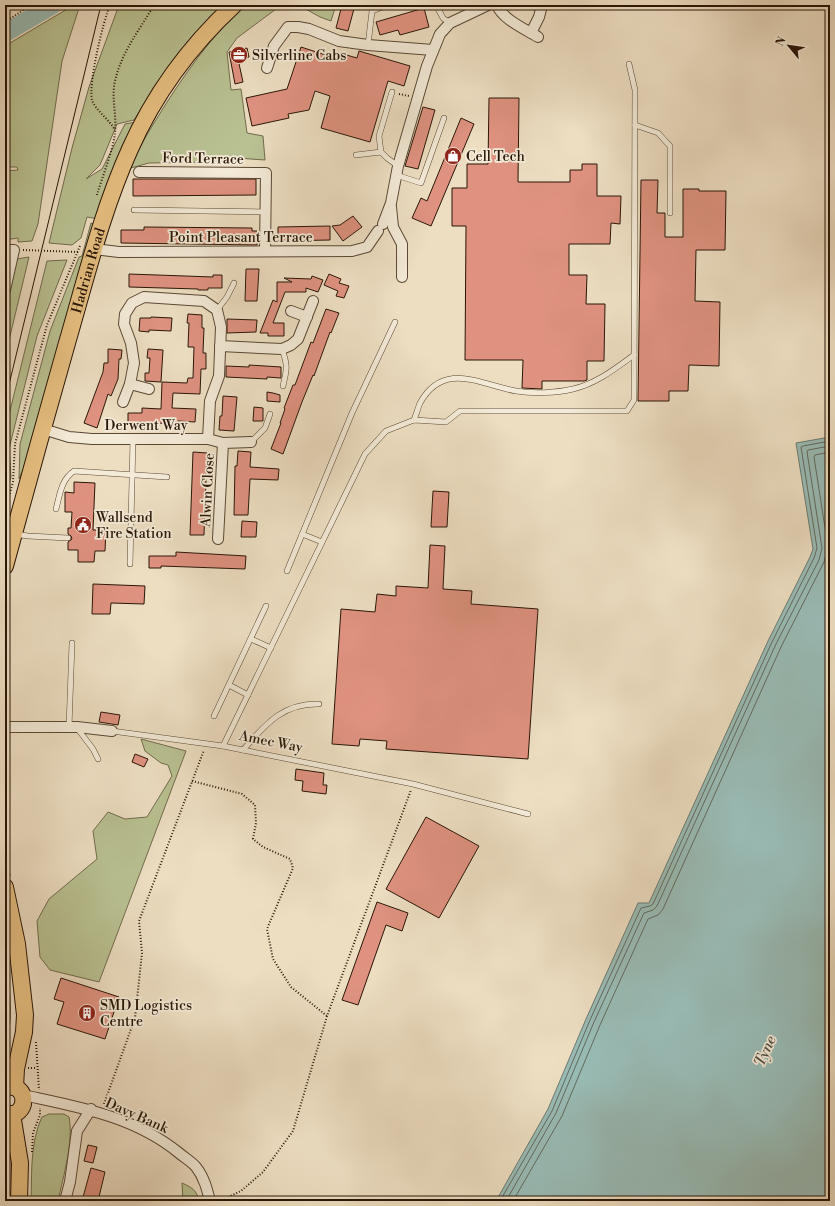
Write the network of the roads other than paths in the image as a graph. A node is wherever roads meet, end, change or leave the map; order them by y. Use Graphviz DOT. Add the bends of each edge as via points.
graph roads {
  1 [pos="234,5"];
  2 [pos="388,5"];
  3 [pos="436,5"];
  4 [pos="488,5"];
  5 [pos="497,5"];
  6 [pos="542,5"];
  7 [pos="450,23"];
  8 [pos="368,45"];
  9 [pos="433,50"];
  10 [pos="629,64"];
  11 [pos="267,68"];
  12 [pos="392,92"];
  13 [pos="444,118"];
  14 [pos="635,125"];
  15 [pos="381,152"];
  16 [pos="356,155"];
  17 [pos="397,170"];
  18 [pos="139,172"];
  19 [pos="391,203"];
  20 [pos="134,210"];
  21 [pos="265,212"];
  22 [pos="670,213"];
  23 [pos="88,245"];
  24 [pos="9,250"];
  25 [pos="265,251"];
  26 [pos="402,277"];
  27 [pos="234,283"];
  28 [pos="5,290"];
  29 [pos="313,301"];
  30 [pos="217,310"];
  31 [pos="291,311"];
  32 [pos="307,317"];
  33 [pos="395,322"];
  34 [pos="220,346"];
  35 [pos="282,349"];
  36 [pos="634,356"];
  37 [pos="130,384"];
  38 [pos="284,386"];
  39 [pos="150,389"];
  40 [pos="123,402"];
  41 [pos="270,414"];
  42 [pos="414,420"];
  43 [pos="43,429"];
  44 [pos="133,439"];
  45 [pos="208,439"];
  46 [pos="251,442"];
  47 [pos="223,443"];
  48 [pos="132,476"];
  49 [pos="167,477"];
  50 [pos="56,509"];
  51 [pos="14,533"];
  52 [pos="302,534"];
  53 [pos="68,538"];
  54 [pos="218,539"];
  55 [pos="322,542"];
  56 [pos="130,564"];
  57 [pos="5,566"];
  58 [pos="287,570"];
  59 [pos="266,606"];
  60 [pos="251,639"];
  61 [pos="72,643"];
  62 [pos="271,648"];
  63 [pos="229,686"];
  64 [pos="248,695"];
  65 [pos="319,704"];
  66 [pos="214,716"];
  67 [pos="5,727"];
  68 [pos="73,727"];
  69 [pos="112,731"];
  70 [pos="223,746"];
  71 [pos="243,750"];
  72 [pos="98,759"];
  73 [pos="528,814"];
  74 [pos="5,887"];
  75 [pos="14,1090"];
  76 [pos="91,1110"];
  77 [pos="9,1114"];
  78 [pos="19,1201"];
  79 [pos="65,1201"];
  80 [pos="210,1201"];
  1 -- 23 [label="main road, Hadrian Road" via="181,63 153,104"];
  2 -- 8 [label="lane" via="372,11"];
  3 -- 7 [label="lane" via="443,18"];
  4 -- 7 [label="street"];
  5 -- 6 [label="street" via="514,24 534,35"];
  7 -- 9 [label="street" via="440,34"];
  8 -- 9 [label="street"];
  8 -- 11 [label="street" via="339,41 309,29 288,27 274,46"];
  9 -- 17 [label="street"];
  10 -- 14 [label="lane" via="635,90"];
  12 -- 15 [label="lane" via="379,136"];
  13 -- 17 [label="lane" via="421,183"];
  14 -- 22 [label="lane" via="658,133 670,146"];
  14 -- 36 [label="lane"];
  15 -- 16 [label="lane"];
  15 -- 17 [label="lane"];
  17 -- 19 [label="street"];
  18 -- 21 [label="street, Ford Terrace" via="266,173"];
  19 -- 25 [label="street, Point Pleasant Terrace" via="381,227 367,247 352,251"];
  19 -- 26 [label="street" via="393,226 402,244"];
  20 -- 21 [label="lane"];
  21 -- 25 [label="street"];
  23 -- 25 [label="street, Point Pleasant Terrace" via="119,252"];
  23 -- 43 [label="main road, Hadrian Road"];
  24 -- 28 [label="street"];
  27 -- 30 [label="lane"];
  29 -- 32 [label="street"];
  30 -- 34 [label="street" via="221,327"];
  30 -- 37 [label="street" via="204,301 144,297 132,303 125,314 124,324 131,342 134,363"];
  31 -- 32 [label="street"];
  32 -- 35 [label="street" via="298,338"];
  33 -- 52 [label="lane" via="352,413"];
  34 -- 35 [label="street"];
  34 -- 45 [label="street" via="219,376 210,401"];
  35 -- 38 [label="lane" via="287,361"];
  36 -- 42 [label="lane" via="593,382 574,389 530,393 453,378 440,383 428,393 420,403"];
  36 -- 42 [label="lane" via="634,400 627,411 460,412 446,422"];
  37 -- 39 [label="street"];
  37 -- 40 [label="street"];
  41 -- 46 [label="lane" via="265,428"];
  42 -- 55 [label="lane" via="386,431 365,454"];
  43 -- 44 [label="street, Derwent Way" via="69,437"];
  43 -- 51 [label="main road, Hadrian Road"];
  44 -- 45 [label="street, Derwent Way"];
  44 -- 48 [label="lane"];
  45 -- 47 [label="street, Derwent Way"];
  46 -- 47 [label="street, Derwent Way"];
  47 -- 54 [label="street, Alwin Close"];
  48 -- 49 [label="lane"];
  48 -- 50 [label="lane" via="74,471 67,476 63,484"];
  48 -- 56 [label="lane"];
  51 -- 53 [label="lane"];
  51 -- 57 [label="main road, Hadrian Road"];
  52 -- 55 [label="lane"];
  52 -- 58 [label="lane"];
  55 -- 62 [label="lane"];
  59 -- 60 [label="lane"];
  60 -- 62 [label="lane"];
  60 -- 63 [label="lane"];
  61 -- 68 [label="lane"];
  62 -- 64 [label="lane"];
  63 -- 64 [label="lane"];
  63 -- 66 [label="lane"];
  64 -- 70 [label="lane"];
  65 -- 71 [label="lane" via="297,706 278,715"];
  67 -- 68 [label="street, Amec Way"];
  68 -- 69 [label="street, Amec Way"];
  68 -- 72 [label="lane" via="93,749"];
  69 -- 70 [label="lane, Amec Way"];
  70 -- 71 [label="lane, Amec Way"];
  71 -- 73 [label="lane, Amec Way" via="413,784"];
  74 -- 75 [label="main road" via="18,951 25,1015"];
  75 -- 76 [label="street, Davy Bank" via="40,1099"];
  75 -- 77 [label="main road" via="23,1105 17,1112"];
  76 -- 79 [label="street" via="77,1131"];
  76 -- 80 [label="street, Davy Bank" via="136,1126 165,1141 196,1167"];
  77 -- 78 [label="main road" via="20,1163"];
}
